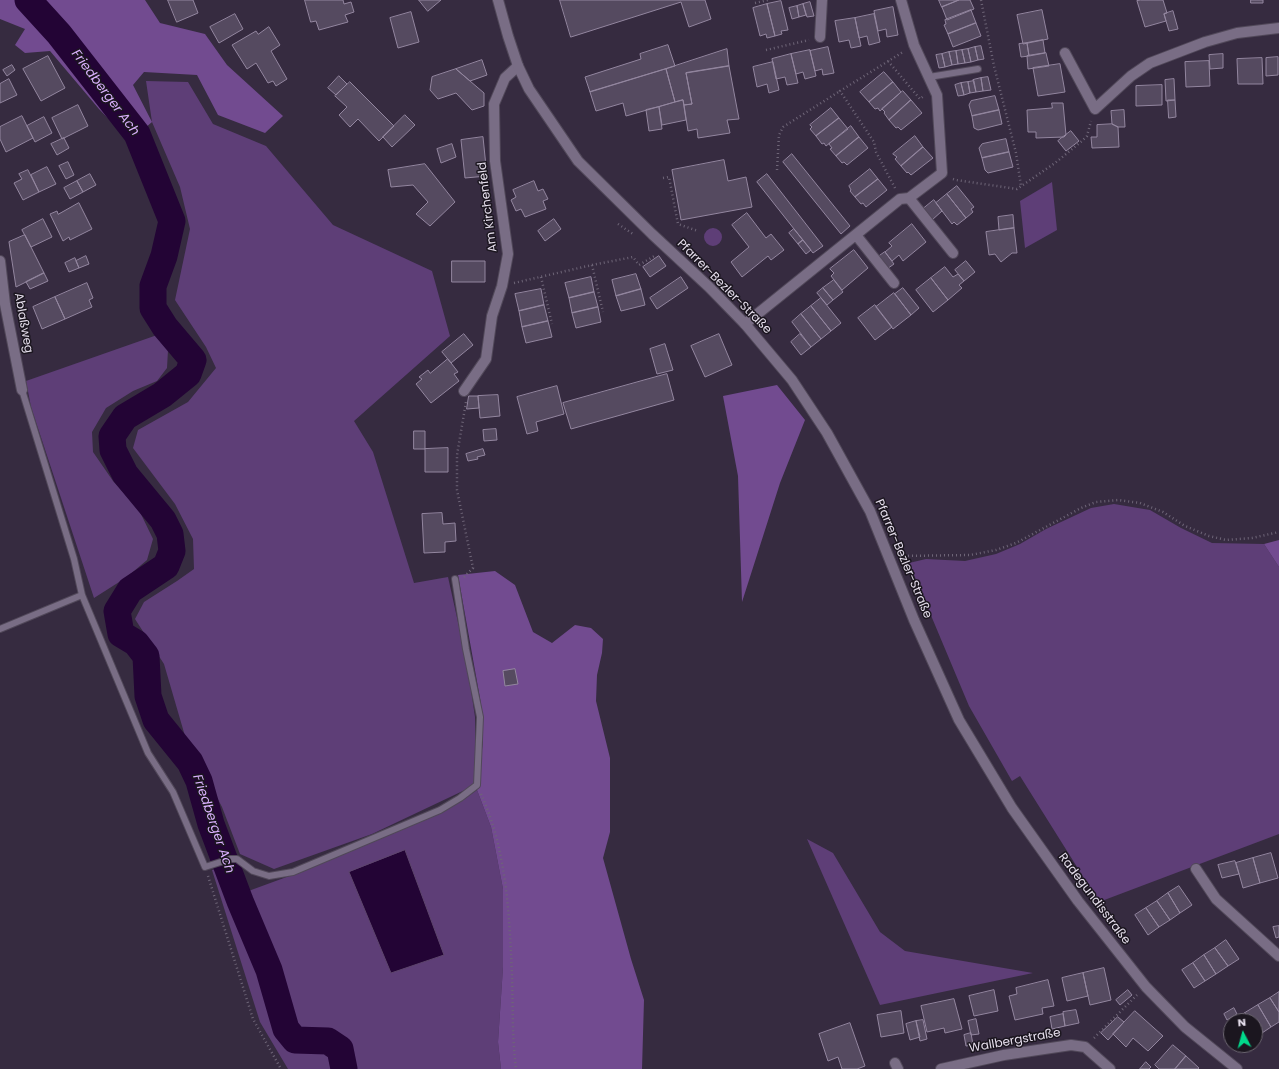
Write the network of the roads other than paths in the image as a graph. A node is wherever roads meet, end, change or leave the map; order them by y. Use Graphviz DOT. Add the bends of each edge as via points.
graph roads {
  1 [pos="498,0"];
  2 [pos="822,0"];
  3 [pos="900,0"];
  4 [pos="1279,28"];
  5 [pos="820,37"];
  6 [pos="1065,53"];
  7 [pos="518,66"];
  8 [pos="978,69"];
  9 [pos="929,77"];
  10 [pos="905,199"];
  11 [pos="856,235"];
  12 [pos="954,253"];
  13 [pos="0,261"];
  14 [pos="894,283"];
  15 [pos="745,324"];
  16 [pos="22,390"];
  17 [pos="465,390"];
  18 [pos="455,582"];
  19 [pos="82,595"];
  20 [pos="0,629"];
  21 [pos="959,720"];
  22 [pos="1196,869"];
  23 [pos="1279,956"];
  24 [pos="941,1069"];
  25 [pos="1110,1069"];
  26 [pos="1237,1069"];
  1 -- 7 [label="street, Pfarrer-Bezler-Straße"];
  2 -- 5 [label="street"];
  3 -- 9 [label="street" via="914,45"];
  4 -- 6 [label="street" via="1230,35 1155,61 1131,76 1095,109"];
  7 -- 15 [label="street, Pfarrer-Bezler-Straße" via="529,89 578,161"];
  7 -- 17 [label="street, Am Kirchenfeld" via="505,78 494,104 495,161 508,254 502,286 492,316 486,359"];
  8 -- 9 [label="lane"];
  9 -- 10 [label="street" via="937,95 942,173"];
  10 -- 11 [label="street"];
  10 -- 12 [label="street"];
  11 -- 14 [label="street"];
  11 -- 15 [label="street"];
  13 -- 16 [label="street, Ablaßweg" via="5,304"];
  15 -- 21 [label="street, Pfarrer-Bezler-Straße" via="792,380 827,433 870,511 914,620"];
  16 -- 19 [label="lane" via="74,559"];
  18 -- 19 [label="lane" via="480,716 477,785 440,810 293,872 269,876 253,871 237,859 205,867 172,792 148,753"];
  19 -- 20 [label="lane"];
  21 -- 26 [label="street, Radegundisstraße" via="1012,808 1078,901 1146,987 1185,1027"];
  22 -- 23 [label="street" via="1216,899"];
  24 -- 25 [label="street, Wallbergstraße" via="1071,1044 1085,1047"];
}
